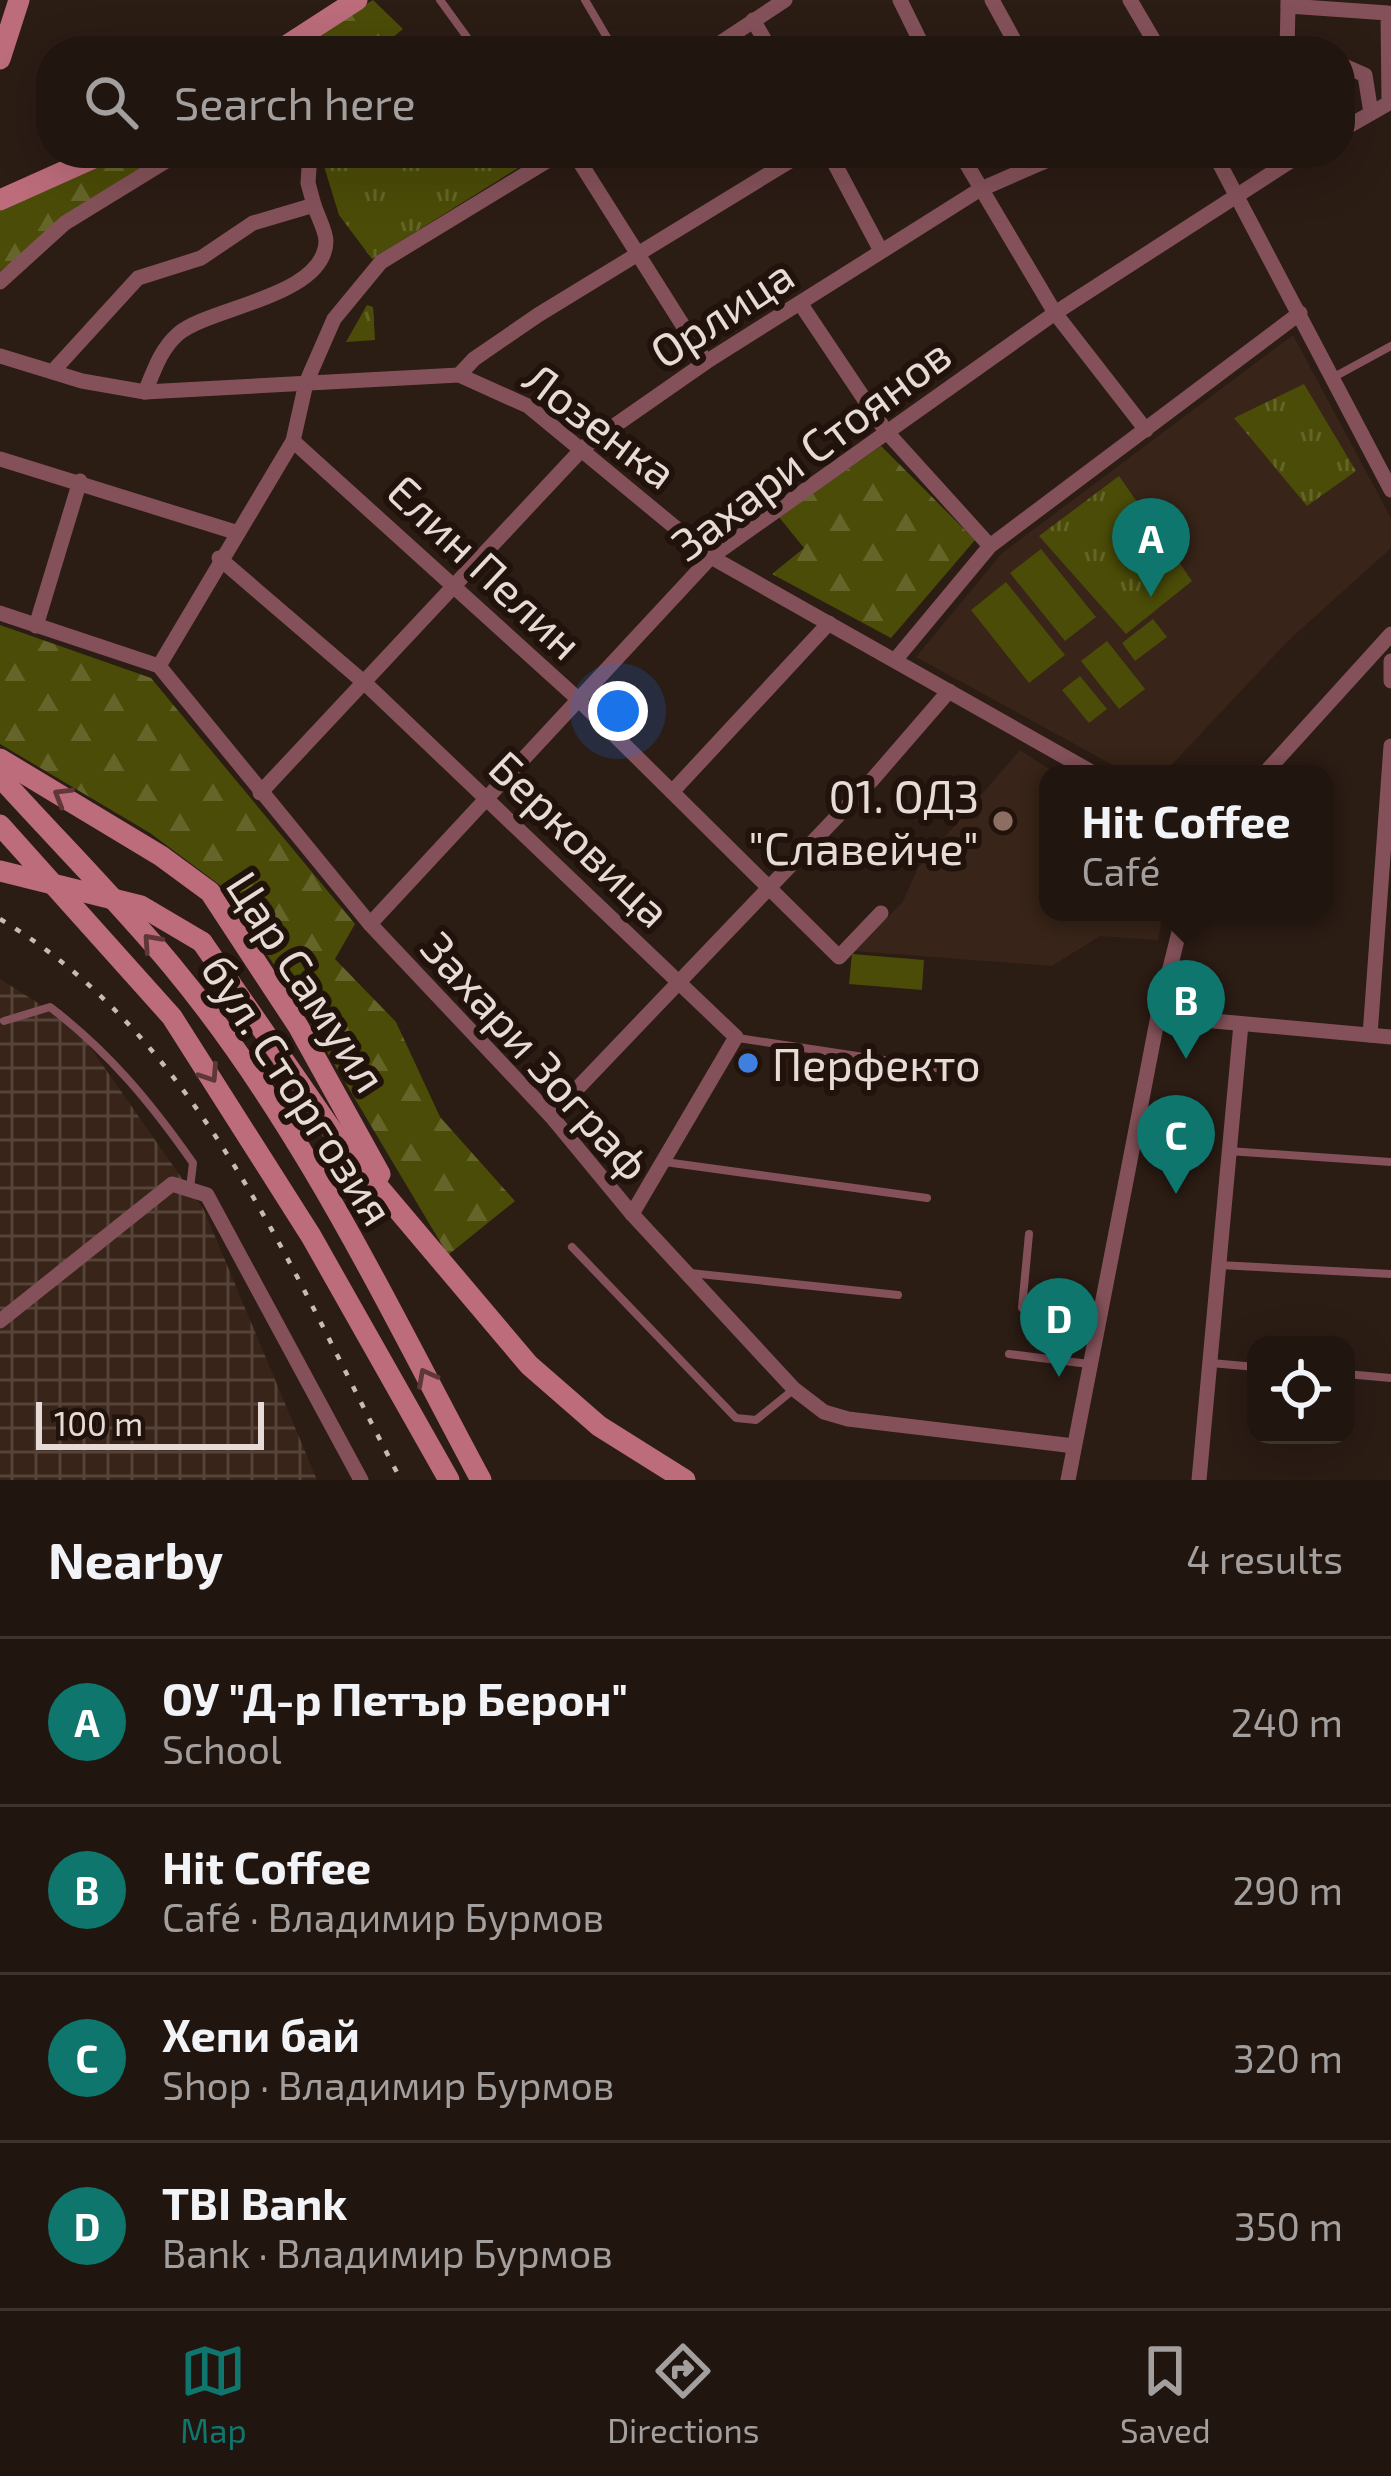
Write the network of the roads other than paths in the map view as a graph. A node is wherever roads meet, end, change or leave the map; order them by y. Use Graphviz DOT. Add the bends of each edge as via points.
graph roads {
  1 [pos="19,0"];
  2 [pos="357,0"];
  3 [pos="440,0"];
  4 [pos="585,0"];
  5 [pos="784,0"];
  6 [pos="901,0"];
  7 [pos="992,0"];
  8 [pos="1130,0"];
  9 [pos="1288,3"];
  10 [pos="1390,9"];
  11 [pos="753,20"];
  12 [pos="301,36"];
  13 [pos="466,36"];
  14 [pos="606,36"];
  15 [pos="730,36"];
  16 [pos="762,36"];
  17 [pos="918,36"];
  18 [pos="1012,36"];
  19 [pos="1151,36"];
  20 [pos="1287,36"];
  21 [pos="0,59"];
  22 [pos="1355,71"];
  23 [pos="1389,103"];
  24 [pos="1371,113"];
  25 [pos="1355,122"];
  26 [pos="71,168"];
  27 [pos="154,168"];
  28 [pos="309,168"];
  29 [pos="532,168"];
  30 [pos="583,168"];
  31 [pos="779,168"];
  32 [pos="837,168"];
  33 [pos="968,168"];
  34 [pos="1030,168"];
  35 [pos="1221,168"];
  36 [pos="1281,168"];
  37 [pos="979,190"];
  38 [pos="1236,199"];
  39 [pos="0,200"];
  40 [pos="314,205"];
  41 [pos="881,251"];
  42 [pos="637,255"];
  43 [pos="0,282"];
  44 [pos="800,303"];
  45 [pos="1055,313"];
  46 [pos="1300,313"];
  47 [pos="1391,346"];
  48 [pos="0,356"];
  49 [pos="706,362"];
  50 [pos="54,370"];
  51 [pos="459,375"];
  52 [pos="1331,378"];
  53 [pos="306,383"];
  54 [pos="145,392"];
  55 [pos="885,430"];
  56 [pos="1146,430"];
  57 [pos="293,441"];
  58 [pos="584,447"];
  59 [pos="0,459"];
  60 [pos="80,481"];
  61 [pos="1391,490"];
  62 [pos="235,532"];
  63 [pos="990,546"];
  64 [pos="711,557"];
  65 [pos="219,558"];
  66 [pos="453,588"];
  67 [pos="0,613"];
  68 [pos="829,623"];
  69 [pos="36,626"];
  70 [pos="1391,634"];
  71 [pos="896,659"];
  72 [pos="1390,661"];
  73 [pos="159,666"];
  74 [pos="1391,681"];
  75 [pos="367,685"];
  76 [pos="950,691"];
  77 [pos="578,699"];
  78 [pos="1391,746"];
  79 [pos="0,759"];
  80 [pos="1079,765"];
  81 [pos="1272,765"];
  82 [pos="0,778"];
  83 [pos="672,792"];
  84 [pos="260,793"];
  85 [pos="487,797"];
  86 [pos="0,825"];
  87 [pos="1389,850"];
  88 [pos="0,871"];
  89 [pos="767,887"];
  90 [pos="881,913"];
  91 [pos="1182,921"];
  92 [pos="370,924"];
  93 [pos="1385,951"];
  94 [pos="680,983"];
  95 [pos="1158,1016"];
  96 [pos="4,1021"];
  97 [pos="1241,1024"];
  98 [pos="1370,1035"];
  99 [pos="736,1037"];
  100 [pos="1391,1037"];
  101 [pos="976,1074"];
  102 [pos="551,1116"];
  103 [pos="1227,1151"];
  104 [pos="665,1162"];
  105 [pos="1391,1162"];
  106 [pos="189,1190"];
  107 [pos="927,1198"];
  108 [pos="394,1202"];
  109 [pos="632,1214"];
  110 [pos="1029,1234"];
  111 [pos="572,1247"];
  112 [pos="1218,1264"];
  113 [pos="685,1272"];
  114 [pos="1391,1274"];
  115 [pos="898,1295"];
  116 [pos="0,1321"];
  117 [pos="1097,1322"];
  118 [pos="1009,1354"];
  119 [pos="1209,1363"];
  120 [pos="1089,1364"];
  121 [pos="1247,1366"];
  122 [pos="1355,1375"];
  123 [pos="1391,1378"];
  124 [pos="794,1389"];
  125 [pos="1073,1446"];
  126 [pos="361,1480"];
  127 [pos="449,1480"];
  128 [pos="482,1480"];
  129 [pos="685,1480"];
  130 [pos="1068,1480"];
  131 [pos="1199,1480"];
  1 -- 21 [label="street"];
  2 -- 12 [label="street"];
  3 -- 13 [label="lane"];
  4 -- 14 [label="lane"];
  5 -- 11 [label="street"];
  6 -- 17 [label="street"];
  7 -- 18 [label="street"];
  8 -- 19 [label="street"];
  9 -- 10 [label="street"];
  9 -- 20 [label="street"];
  10 -- 23 [label="street"];
  11 -- 15 [label="street"];
  11 -- 16 [label="street"];
  22 -- 24 [label="street" via="1365,75"];
  23 -- 24 [label="street"];
  24 -- 25 [label="street"];
  26 -- 39 [label="street"];
  27 -- 43 [label="street" via="65,224"];
  28 -- 40 [label="street"];
  29 -- 53 [label="street" via="381,262 334,319"];
  30 -- 42 [label="street"];
  31 -- 42 [label="street"];
  32 -- 41 [label="street"];
  33 -- 37 [label="street"];
  34 -- 37 [label="street, Орлица"];
  35 -- 38 [label="street"];
  36 -- 38 [label="street, Захари Стоянов"];
  37 -- 41 [label="street, Орлица"];
  37 -- 45 [label="street"];
  38 -- 45 [label="street, Захари Стоянов"];
  38 -- 46 [label="street"];
  40 -- 50 [label="street" via="253,223 200,258 138,278"];
  40 -- 54 [label="street" via="326,241 319,260 258,304 179,333"];
  41 -- 44 [label="street, Орлица"];
  42 -- 49 [label="street"];
  42 -- 51 [label="street"];
  44 -- 49 [label="street, Орлица"];
  44 -- 55 [label="street"];
  45 -- 55 [label="street, Захари Стоянов"];
  45 -- 56 [label="street"];
  46 -- 52 [label="street"];
  46 -- 56 [label="street"];
  47 -- 52 [label="lane"];
  48 -- 50 [label="street, Лозенка"];
  49 -- 58 [label="street, Орлица"];
  50 -- 54 [label="street, Лозенка"];
  51 -- 53 [label="street, Лозенка"];
  51 -- 58 [label="street, Лозенка" via="497,387"];
  52 -- 61 [label="street"];
  53 -- 54 [label="street, Лозенка"];
  53 -- 57 [label="street"];
  55 -- 63 [label="street"];
  55 -- 64 [label="street, Захари Стоянов"];
  56 -- 63 [label="street"];
  57 -- 62 [label="street"];
  57 -- 66 [label="street, Елин Пелин"];
  58 -- 64 [label="street, Лозенка"];
  58 -- 66 [label="street, Орлица"];
  59 -- 60 [label="street"];
  60 -- 62 [label="street"];
  60 -- 69 [label="street"];
  62 -- 65 [label="street"];
  63 -- 71 [label="street"];
  64 -- 68 [label="street, Лозенка"];
  64 -- 77 [label="street, Захари Стоянов"];
  65 -- 73 [label="street"];
  65 -- 75 [label="street, Берковица"];
  66 -- 75 [label="street, Орлица"];
  66 -- 77 [label="street, Елин Пелин"];
  67 -- 69 [label="street"];
  68 -- 71 [label="street, Лозенка"];
  68 -- 83 [label="street"];
  69 -- 73 [label="street"];
  70 -- 81 [label="street"];
  71 -- 76 [label="street, Лозенка"];
  72 -- 74 [label="street"];
  73 -- 84 [label="street, Захари Зограф"];
  75 -- 84 [label="street, Орлица"];
  75 -- 85 [label="street, Берковица"];
  76 -- 80 [label="street, Лозенка"];
  76 -- 89 [label="street"];
  77 -- 83 [label="street, Елин Пелин"];
  77 -- 85 [label="street, Захари Стоянов"];
  78 -- 87 [label="street"];
  108 -- 79 [label="street, Цар Самуил, one-way" via="298,1026 210,892"];
  128 -- 82 [label="street, бул. Сторгозия, one-way" via="350,1235 240,1060 173,967"];
  83 -- 89 [label="street, Елин Пелин"];
  84 -- 92 [label="street, Захари Зограф"];
  85 -- 92 [label="street, Захари Стоянов"];
  85 -- 94 [label="street, Берковица"];
  86 -- 127 [label="street, бул. Сторгозия, one-way" via="172,1017 311,1236"];
  87 -- 93 [label="street"];
  88 -- 108 [label="street, Цар Самуил, bridge" via="141,906 202,942 338,1139"];
  89 -- 90 [label="street, Елин Пелин" via="839,957"];
  89 -- 94 [label="street"];
  91 -- 95 [label="street"];
  92 -- 102 [label="street, Захари Зограф"];
  93 -- 98 [label="street"];
  94 -- 99 [label="street, Берковица"];
  94 -- 102 [label="street"];
  95 -- 97 [label="street"];
  95 -- 117 [label="street"];
  96 -- 106 [label="lane" via="50,1007 91,1039 147,1096 193,1163"];
  97 -- 98 [label="street"];
  97 -- 103 [label="street"];
  98 -- 100 [label="street"];
  99 -- 101 [label="lane"];
  99 -- 104 [label="street"];
  102 -- 109 [label="street, Захари Зограф"];
  103 -- 105 [label="lane"];
  103 -- 112 [label="street"];
  104 -- 107 [label="lane"];
  104 -- 109 [label="street"];
  106 -- 116 [label="street" via="172,1184"];
  106 -- 126 [label="street" via="207,1195"];
  108 -- 129 [label="street, Цар Самуил" via="562,1398"];
  109 -- 113 [label="street, Захари Зограф"];
  110 -- 117 [label="lane" via="1022,1308"];
  111 -- 124 [label="lane" via="736,1418 756,1420"];
  112 -- 114 [label="lane"];
  112 -- 119 [label="street"];
  113 -- 115 [label="lane"];
  113 -- 124 [label="street, Захари Зограф"];
  117 -- 120 [label="street"];
  118 -- 120 [label="lane"];
  119 -- 121 [label="lane"];
  119 -- 131 [label="street"];
  120 -- 125 [label="street"];
  122 -- 123 [label="lane"];
  124 -- 125 [label="street, Захари Зограф" via="848,1419"];
  125 -- 130 [label="street"];
}
